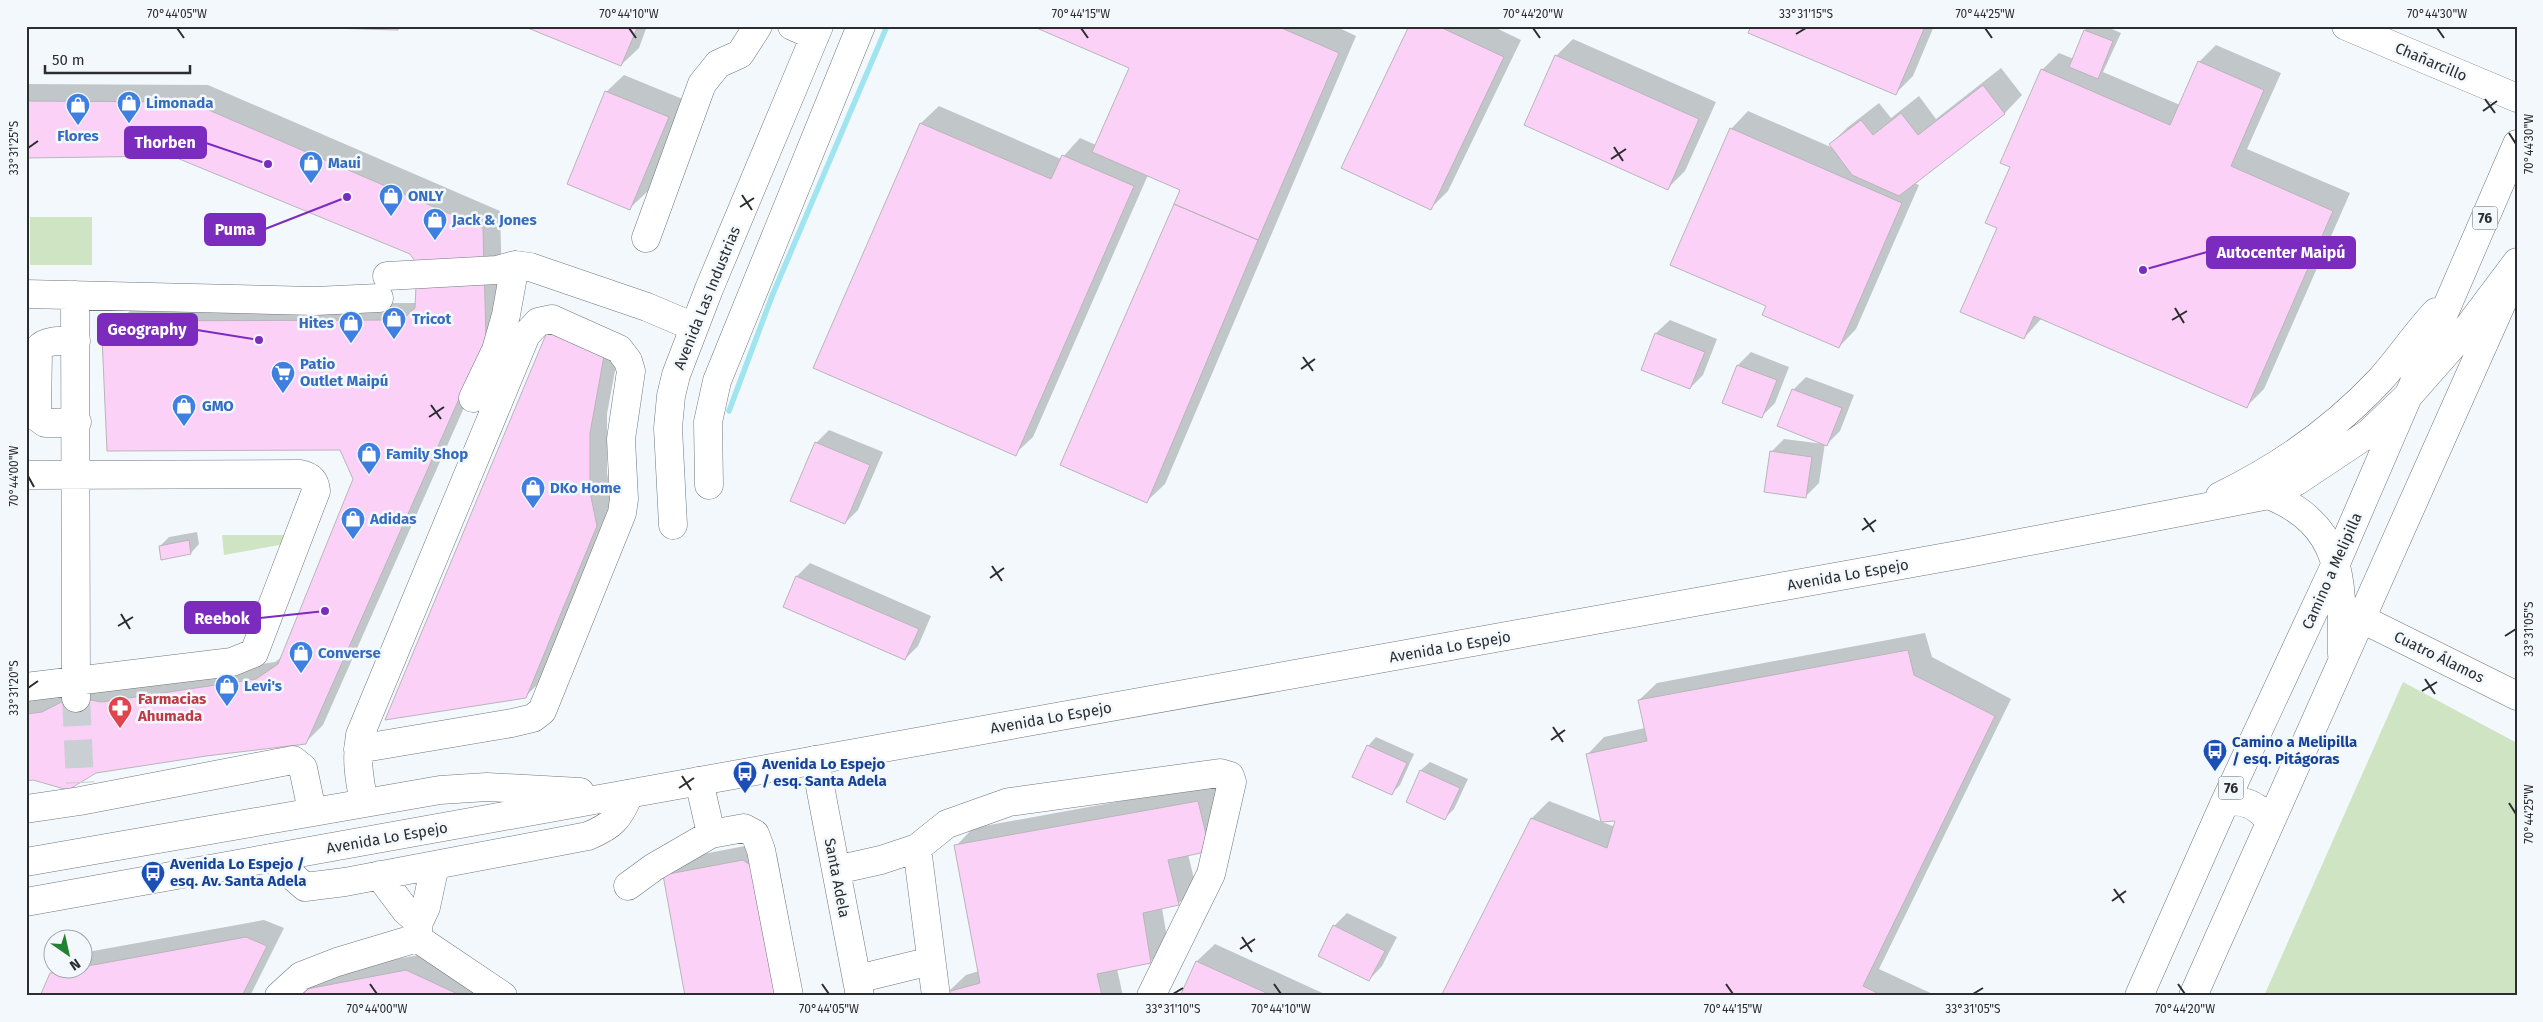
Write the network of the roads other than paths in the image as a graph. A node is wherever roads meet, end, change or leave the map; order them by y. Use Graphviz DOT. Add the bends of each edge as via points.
graph roads {
  1 [pos="758,26"];
  2 [pos="861,26"];
  3 [pos="2346,26"];
  4 [pos="809,30"];
  5 [pos="2517,98"];
  6 [pos="2517,144"];
  7 [pos="748,197"];
  8 [pos="785,212"];
  9 [pos="646,238"];
  10 [pos="2517,262"];
  11 [pos="515,265"];
  12 [pos="2517,269"];
  13 [pos="2454,292"];
  14 [pos="26,294"];
  15 [pos="75,295"];
  16 [pos="694,327"];
  17 [pos="76,341"];
  18 [pos="2411,393"];
  19 [pos="474,398"];
  20 [pos="77,422"];
  21 [pos="707,443"];
  22 [pos="669,445"];
  23 [pos="26,475"];
  24 [pos="77,475"];
  25 [pos="709,486"];
  26 [pos="2269,495"];
  27 [pos="2229,503"];
  28 [pos="2193,510"];
  29 [pos="673,525"];
  30 [pos="2332,572"];
  31 [pos="2362,619"];
  32 [pos="2342,663"];
  33 [pos="26,687"];
  34 [pos="75,689"];
  35 [pos="2517,696"];
  36 [pos="358,749"];
  37 [pos="815,760"];
  38 [pos="699,781"];
  39 [pos="629,794"];
  40 [pos="373,801"];
  41 [pos="2225,802"];
  42 [pos="26,809"];
  43 [pos="312,812"];
  44 [pos="2270,824"];
  45 [pos="711,834"];
  46 [pos="388,837"];
  47 [pos="917,848"];
  48 [pos="272,858"];
  49 [pos="26,862"];
  50 [pos="435,865"];
  51 [pos="836,870"];
  52 [pos="379,875"];
  53 [pos="628,886"];
  54 [pos="26,902"];
  55 [pos="418,930"];
  56 [pos="931,961"];
  57 [pos="858,988"];
  58 [pos="279,996"];
  59 [pos="503,996"];
  60 [pos="790,996"];
  61 [pos="936,996"];
  62 [pos="1151,996"];
  63 [pos="2139,996"];
  64 [pos="2194,996"];
  1 -- 9 [label="main road" via="740,54 718,64 702,84"];
  2 -- 8 [label="main road"];
  3 -- 5 [label="main road, Chañarcillo"];
  4 -- 7 [label="main road, Avenida Las Industrias"];
  6 -- 13 [label="main road, Camino a Melipilla / 76"];
  7 -- 8 [label="main road" via="763,211"];
  7 -- 16 [label="main road, Avenida Las Industrias"];
  8 -- 21 [label="main road" via="717,382"];
  10 -- 18 [label="main road" via="2463,334"];
  11 -- 15 [label="main road" via="315,301"];
  11 -- 16 [label="main road" via="530,267 648,307"];
  11 -- 19 [label="main road" via="496,350"];
  12 -- 31 [label="main road"];
  13 -- 18 [label="main road, Camino a Melipilla / 76"];
  13 -- 28 [label="main road" via="2380,379 2320,436 2275,466"];
  14 -- 15 [label="main road"];
  15 -- 17 [label="main road"];
  16 -- 22 [label="main road, Avenida Las Industrias" via="671,396"];
  17 -- 20 [label="main road"];
  17 -- 20 [label="main road" via="48,342 38,349 37,417 45,423"];
  18 -- 26 [label="main road, Avenida Lo Espejo" via="2356,443 2325,465"];
  18 -- 30 [label="main road, Camino a Melipilla / 76"];
  20 -- 24 [label="main road"];
  21 -- 22 [label="main road" via="687,451"];
  21 -- 25 [label="main road"];
  22 -- 29 [label="main road, Avenida Las Industrias"];
  23 -- 24 [label="main road"];
  24 -- 34 [label="main road"];
  24 -- 34 [label="main road" via="300,474 309,476 316,483 316,492 254,653 232,662"];
  26 -- 27 [label="main road, Avenida Lo Espejo"];
  26 -- 30 [label="main road" via="2307,516 2325,537"];
  27 -- 28 [label="main road, Avenida Lo Espejo"];
  27 -- 30 [label="main road" via="2264,511 2293,528"];
  28 -- 37 [label="main road, Avenida Lo Espejo"];
  30 -- 32 [label="main road"];
  30 -- 41 [label="main road, Camino a Melipilla / 76"];
  31 -- 32 [label="main road"];
  31 -- 35 [label="main road, Cuatro Álamos"];
  32 -- 44 [label="main road"];
  33 -- 34 [label="main road"];
  36 -- 36 [label="main road" via="512,723 533,718 542,710 622,513 621,439 631,371 619,349 552,319 538,322 526,334 360,735"];
  36 -- 40 [label="main road" via="357,765"];
  37 -- 38 [label="main road, Avenida Lo Espejo"];
  37 -- 51 [label="main road, Santa Adela"];
  38 -- 39 [label="main road, Avenida Lo Espejo"];
  38 -- 45 [label="main road"];
  39 -- 40 [label="main road, Avenida Lo Espejo" via="480,787"];
  39 -- 46 [label="main road, Avenida Lo Espejo"];
  39 -- 50 [label="main road" via="622,812 612,823 588,836"];
  40 -- 43 [label="main road, Avenida Lo Espejo"];
  40 -- 46 [label="main road" via="393,810 395,818"];
  41 -- 44 [label="main road" via="2240,801 2255,806"];
  41 -- 63 [label="main road, Camino a Melipilla / 76"];
  42 -- 43 [label="main road" via="80,792 293,760 303,768"];
  43 -- 49 [label="main road, Avenida Lo Espejo"];
  44 -- 64 [label="main road"];
  45 -- 53 [label="main road"];
  45 -- 60 [label="main road" via="744,828 755,834"];
  46 -- 48 [label="main road, Avenida Lo Espejo"];
  47 -- 51 [label="main road"];
  47 -- 56 [label="main road"];
  47 -- 62 [label="main road" via="947,824 1009,802 1220,772 1230,776 1232,782 1212,874"];
  48 -- 52 [label="main road" via="305,887"];
  48 -- 54 [label="main road, Avenida Lo Espejo"];
  50 -- 52 [label="main road"];
  50 -- 55 [label="main road"];
  51 -- 57 [label="main road, Santa Adela"];
  52 -- 55 [label="main road"];
  55 -- 58 [label="main road" via="300,976"];
  55 -- 59 [label="main road"];
  56 -- 57 [label="main road"];
  56 -- 61 [label="main road"];
}
